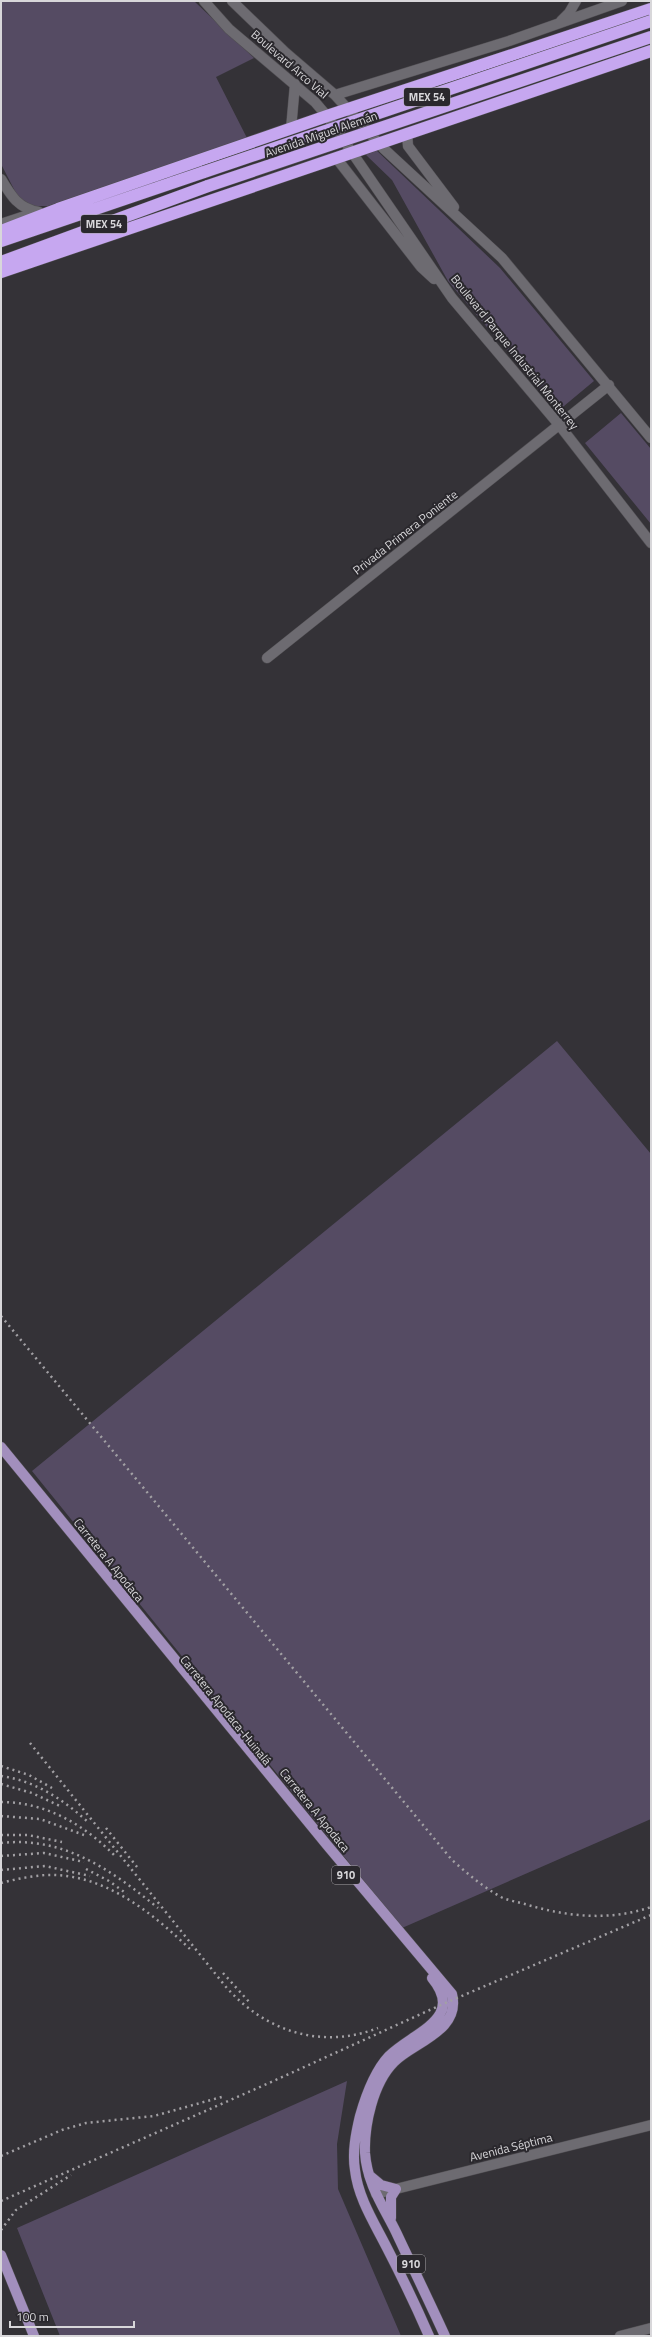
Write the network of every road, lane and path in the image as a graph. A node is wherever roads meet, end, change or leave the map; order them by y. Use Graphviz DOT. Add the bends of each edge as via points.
graph roads {
  1 [pos="204,1"];
  2 [pos="232,1"];
  3 [pos="576,1"];
  4 [pos="622,1"];
  5 [pos="651,8"];
  6 [pos="651,21"];
  7 [pos="556,25"];
  8 [pos="651,37"];
  9 [pos="509,41"];
  10 [pos="651,51"];
  11 [pos="476,68"];
  12 [pos="295,84"];
  13 [pos="396,93"];
  14 [pos="335,95"];
  15 [pos="349,108"];
  16 [pos="327,116"];
  17 [pos="291,129"];
  18 [pos="410,132"];
  19 [pos="378,142"];
  20 [pos="353,152"];
  21 [pos="337,159"];
  22 [pos="311,168"];
  23 [pos="1,178"];
  24 [pos="58,208"];
  25 [pos="39,212"];
  26 [pos="1,224"];
  27 [pos="1,231"];
  28 [pos="476,233"];
  29 [pos="1,241"];
  30 [pos="1,262"];
  31 [pos="1,272"];
  32 [pos="452,298"];
  33 [pos="609,385"];
  34 [pos="560,426"];
  35 [pos="651,438"];
  36 [pos="651,543"];
  37 [pos="266,658"];
  38 [pos="1,1447"];
  39 [pos="1,1454"];
  40 [pos="651,2125"];
  41 [pos="354,2161"];
  42 [pos="369,2175"];
  43 [pos="396,2189"];
  44 [pos="376,2194"];
  45 [pos="395,2230"];
  46 [pos="390,2254"];
  47 [pos="1,2255"];
  48 [pos="651,2328"];
  49 [pos="34,2336"];
  50 [pos="429,2336"];
  51 [pos="445,2336"];
  52 [pos="620,2336"];
  1 -- 12 [label="street, Boulevard Arco Vial" via="229,29"];
  2 -- 14 [label="street, Boulevard Arco Vial" via="286,53"];
  3 -- 7 [label="street" via="570,13"];
  4 -- 7 [label="street"];
  5 -- 11 [label="highway"];
  6 -- 29 [label="highway, Avenida Miguel Alemán / MEX 54, bridge"];
  7 -- 9 [label="street"];
  8 -- 30 [label="highway, Avenida Miguel Alemán / MEX 54, bridge" via="208,186"];
  9 -- 11 [label="street"];
  9 -- 14 [label="street"];
  10 -- 18 [label="highway"];
  11 -- 13 [label="highway"];
  12 -- 16 [label="street, Boulevard Arco Vial"];
  12 -- 17 [label="street"];
  13 -- 15 [label="highway"];
  13 -- 18 [label="highway" via="386,101 384,118 389,127"];
  14 -- 15 [label="street, Boulevard Arco Vial"];
  15 -- 16 [label="highway"];
  15 -- 19 [label="street, Boulevard Arco Vial"];
  16 -- 17 [label="highway"];
  16 -- 20 [label="street, Boulevard Arco Vial"];
  17 -- 22 [label="highway" via="306,144 311,158"];
  17 -- 24 [label="highway"];
  18 -- 19 [label="highway"];
  18 -- 28 [label="street" via="408,146 417,160"];
  19 -- 20 [label="highway"];
  19 -- 28 [label="street" via="435,198"];
  20 -- 21 [label="highway"];
  20 -- 32 [label="street, Boulevard Parque Industrial Monterrey"];
  21 -- 22 [label="highway"];
  21 -- 32 [label="street" via="421,267"];
  22 -- 31 [label="highway"];
  23 -- 25 [label="street" via="16,202"];
  24 -- 25 [label="street"];
  24 -- 27 [label="highway"];
  25 -- 26 [label="street"];
  28 -- 33 [label="street" via="507,264"];
  32 -- 34 [label="street, Boulevard Parque Industrial Monterrey"];
  33 -- 34 [label="street, Privada Primera Poniente"];
  33 -- 35 [label="street"];
  34 -- 36 [label="street, Boulevard Parque Industrial Monterrey"];
  34 -- 37 [label="street, Privada Primera Poniente"];
  38 -- 42 [label="main road, Carretera A Apodaca / 910" via="452,1994 453,2010 448,2021 430,2038 394,2062 381,2081 370,2114 365,2143"];
  39 -- 41 [label="main road, Carretera Apodaca-Huinalá / 910" via="440,1988 443,2004 430,2027 390,2055 374,2078 360,2116"];
  40 -- 43 [label="street, Avenida Séptima"];
  41 -- 44 [label="main road" via="364,2191"];
  41 -- 46 [label="main road, Carretera Apodaca-Huinalá / 910" via="362,2197"];
  42 -- 43 [label="main road" via="381,2185"];
  42 -- 44 [label="main road, Carretera A Apodaca / 910"];
  43 -- 44 [label="street, Avenida Séptima"];
  43 -- 45 [label="main road" via="391,2197 390,2206"];
  44 -- 45 [label="main road, Carretera A Apodaca / 910"];
  44 -- 46 [label="main road" via="372,2207 388,2242"];
  45 -- 51 [label="main road, Carretera A Apodaca / 910"];
  46 -- 50 [label="main road, Carretera Apodaca-Huinalá / 910"];
  47 -- 49 [label="main road"];
  48 -- 52 [label="street"];
}
